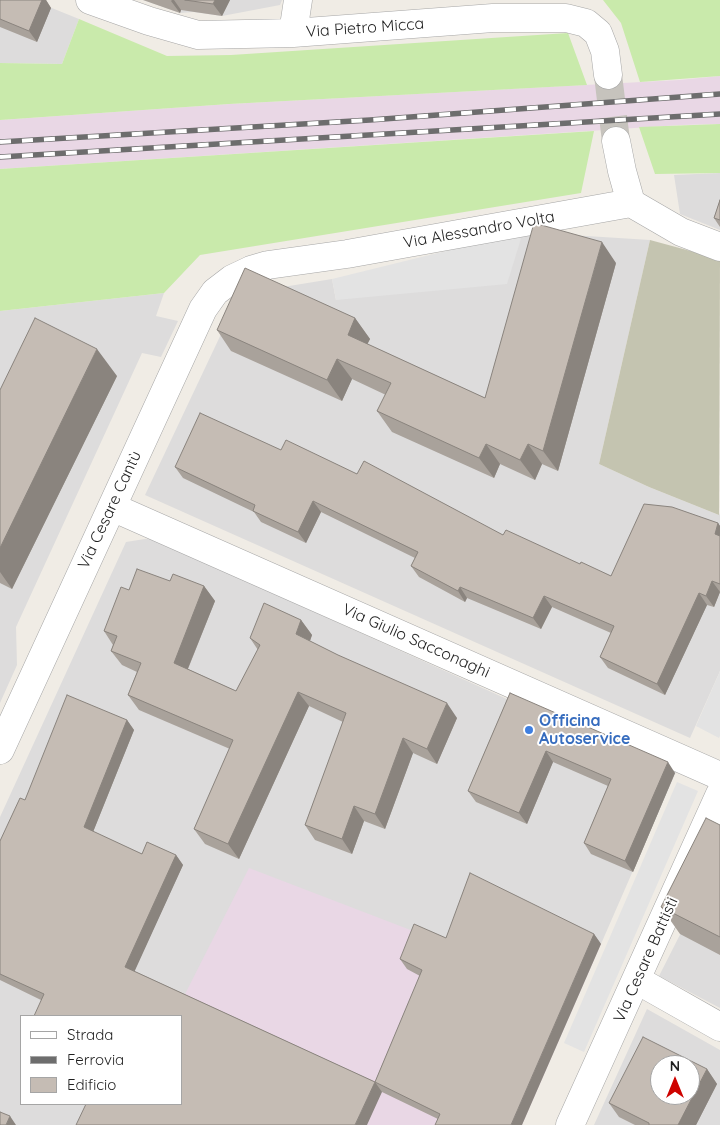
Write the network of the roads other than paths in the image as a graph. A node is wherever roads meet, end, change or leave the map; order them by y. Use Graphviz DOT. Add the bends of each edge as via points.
graph roads {
  1 [pos="90,0"];
  2 [pos="298,0"];
  3 [pos="293,33"];
  4 [pos="608,74"];
  5 [pos="616,141"];
  6 [pos="631,203"];
  7 [pos="720,247"];
  8 [pos="232,279"];
  9 [pos="112,507"];
  10 [pos="0,750"];
  11 [pos="720,776"];
  12 [pos="720,794"];
  13 [pos="637,980"];
  14 [pos="720,1027"];
  15 [pos="570,1125"];
  1 -- 3 [label="street, Via Pietro Micca" via="198,34"];
  2 -- 3 [label="street"];
  3 -- 4 [label="street, Via Pietro Micca" via="493,18 566,18 586,23 598,33 605,51"];
  5 -- 6 [label="street"];
  6 -- 7 [label="street" via="681,232"];
  6 -- 8 [label="street, Via Alessandro Volta" via="268,265"];
  8 -- 9 [label="street, Via Cesare Cantù" via="215,292 203,309"];
  9 -- 10 [label="street, Via Cesare Cantù"];
  9 -- 11 [label="street, Via Giulio Sacconaghi"];
  12 -- 13 [label="street, Via Cesare Battisti"];
  13 -- 14 [label="street"];
  13 -- 15 [label="street, Via Cesare Battisti"];
}
